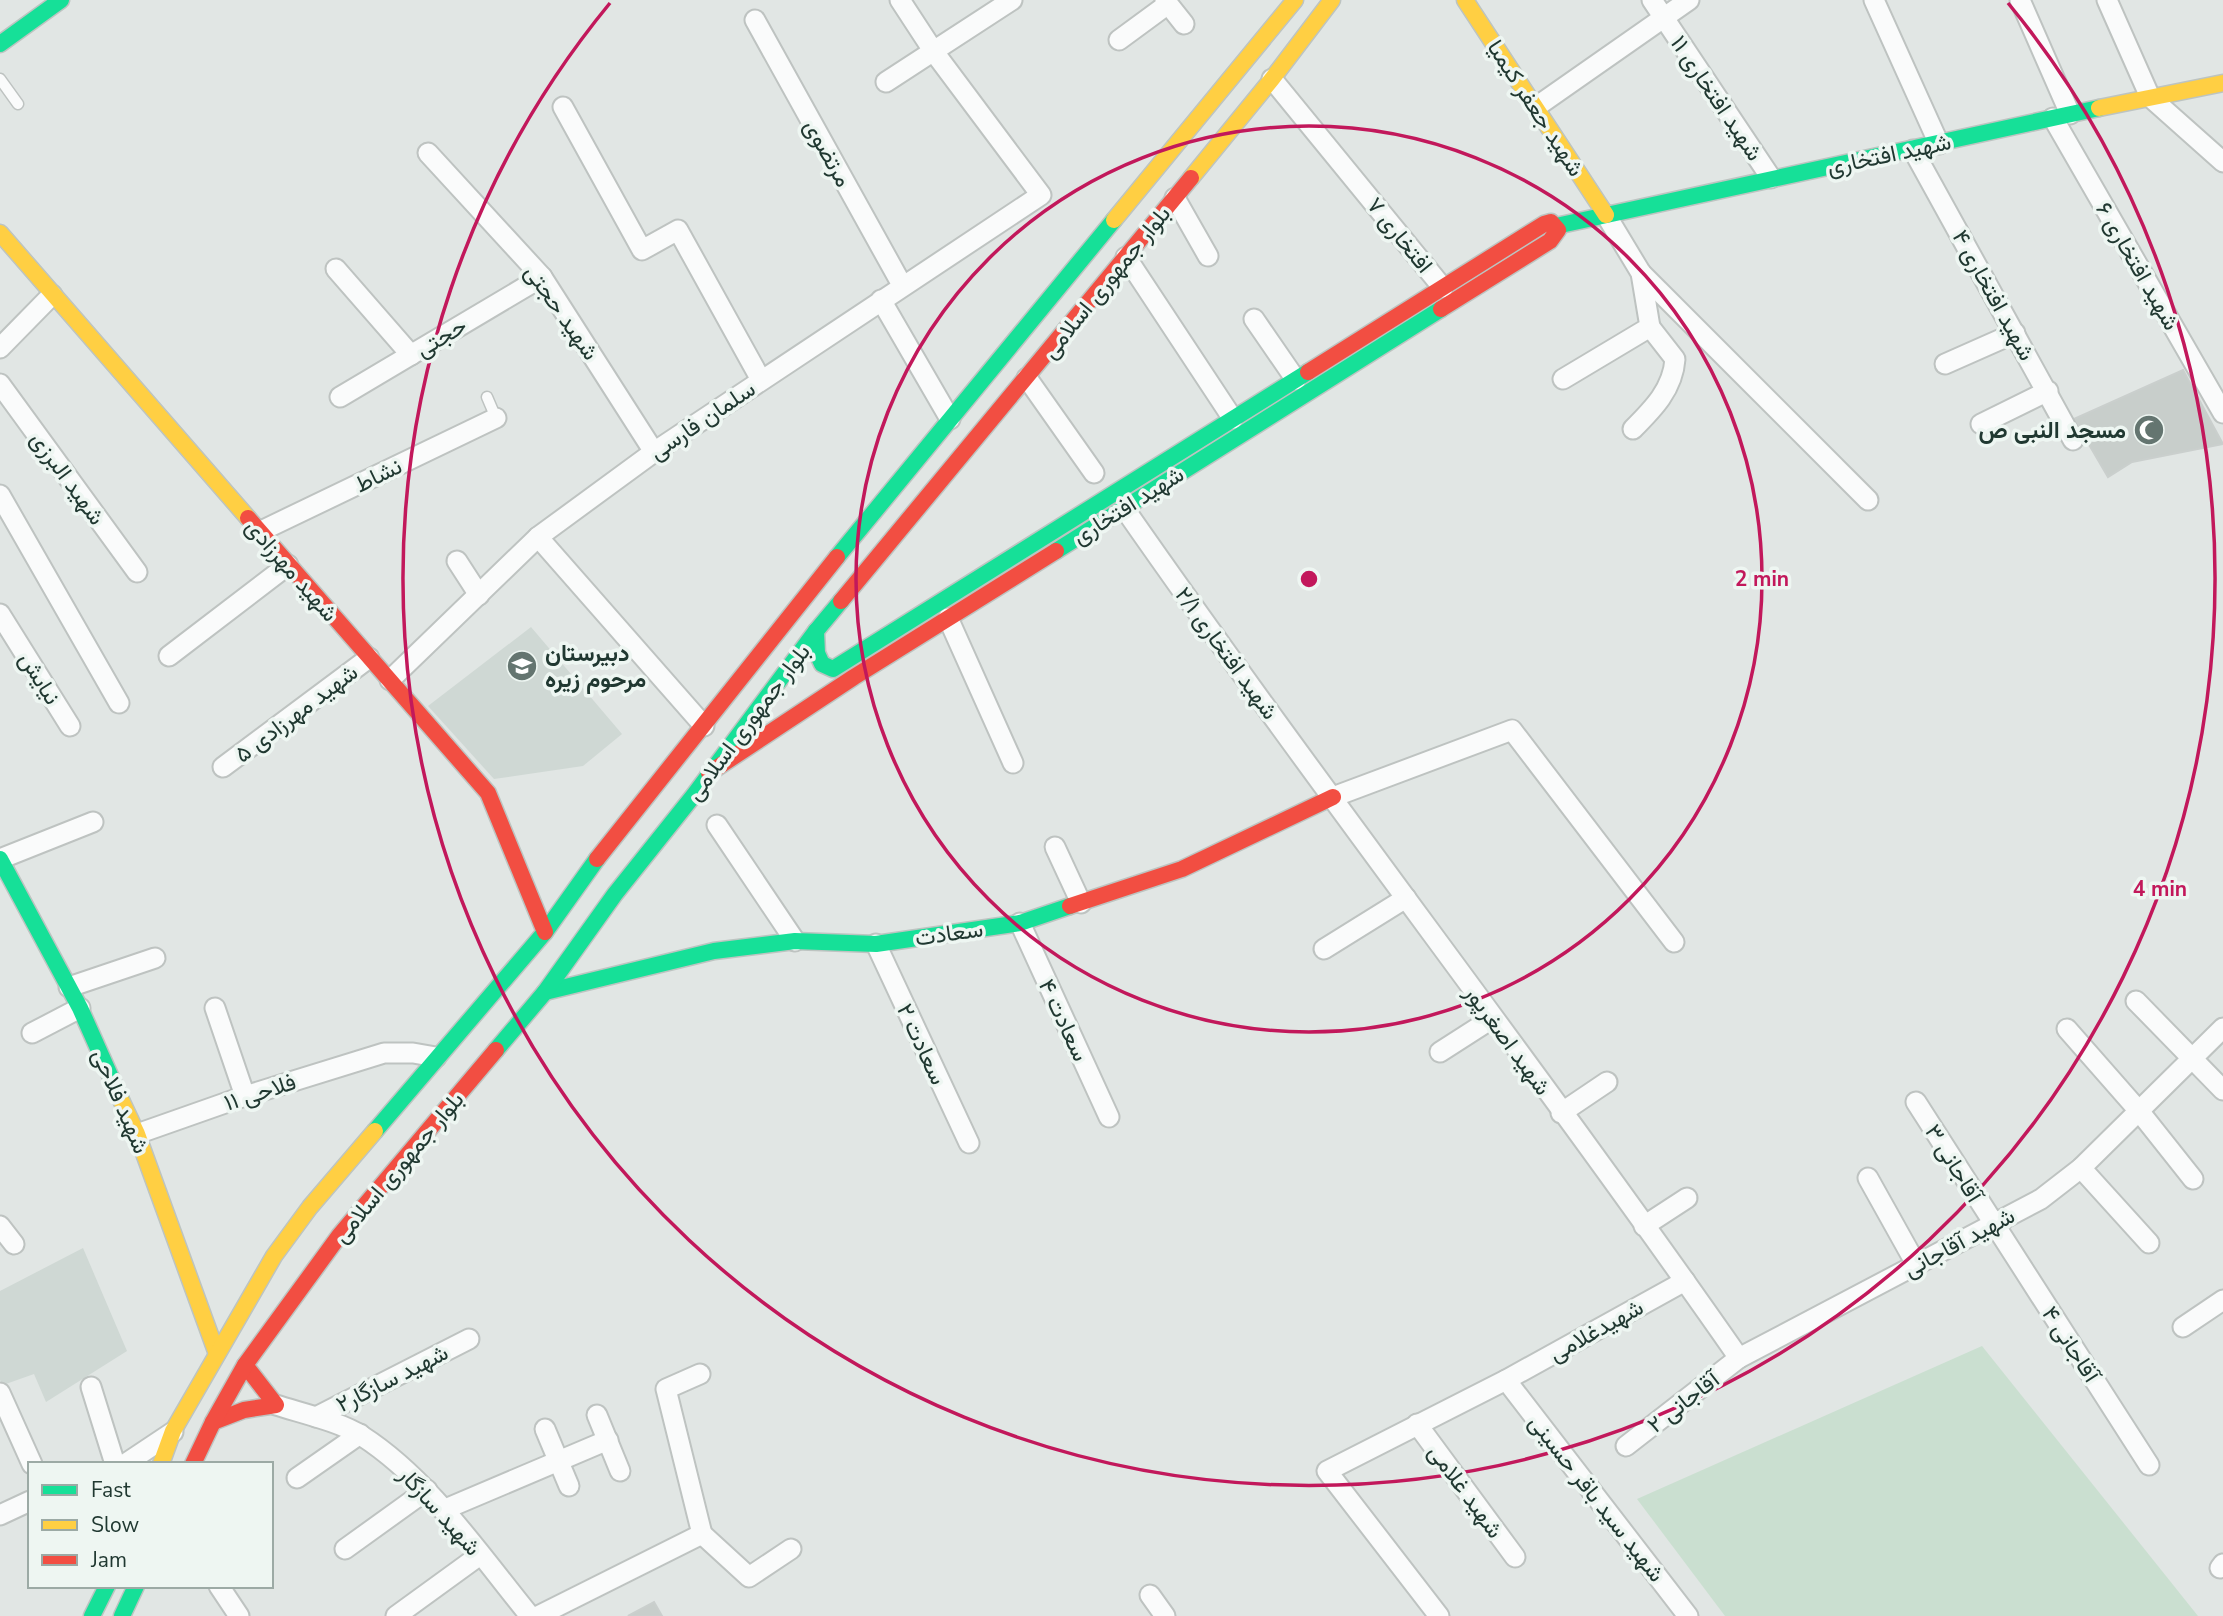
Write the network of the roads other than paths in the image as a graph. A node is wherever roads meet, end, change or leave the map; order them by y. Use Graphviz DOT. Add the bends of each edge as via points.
graph roads {
  1 [pos="900,0"];
  2 [pos="1012,0"];
  3 [pos="1295,0"];
  4 [pos="1332,0"];
  5 [pos="1465,0"];
  6 [pos="1651,0"];
  7 [pos="1689,0"];
  8 [pos="1874,0"];
  9 [pos="2020,0"];
  10 [pos="2107,0"];
  11 [pos="57,1"];
  12 [pos="1166,2"];
  13 [pos="984,8"];
  14 [pos="1664,18"];
  15 [pos="755,20"];
  16 [pos="1184,24"];
  17 [pos="1119,40"];
  18 [pos="0,44"];
  19 [pos="934,52"];
  20 [pos="0,79"];
  21 [pos="1272,79"];
  22 [pos="886,82"];
  23 [pos="2223,83"];
  24 [pos="2150,97"];
  25 [pos="18,104"];
  26 [pos="563,107"];
  27 [pos="1535,107"];
  28 [pos="2062,116"];
  29 [pos="1939,144"];
  30 [pos="1913,150"];
  31 [pos="428,153"];
  32 [pos="2223,162"];
  33 [pos="1771,178"];
  34 [pos="1175,198"];
  35 [pos="1606,215"];
  36 [pos="0,233"];
  37 [pos="1553,233"];
  38 [pos="1208,256"];
  39 [pos="1126,257"];
  40 [pos="336,269"];
  41 [pos="1641,273"];
  42 [pos="542,277"];
  43 [pos="902,285"];
  44 [pos="1443,288"];
  45 [pos="52,295"];
  46 [pos="881,300"];
  47 [pos="1254,319"];
  48 [pos="1650,327"];
  49 [pos="2015,333"];
  50 [pos="0,348"];
  51 [pos="411,355"];
  52 [pos="1945,364"];
  53 [pos="1027,378"];
  54 [pos="1563,379"];
  55 [pos="761,380"];
  56 [pos="1296,380"];
  57 [pos="0,384"];
  58 [pos="2048,391"];
  59 [pos="340,397"];
  60 [pos="487,397"];
  61 [pos="2223,413"];
  62 [pos="496,418"];
  63 [pos="950,419"];
  64 [pos="1233,419"];
  65 [pos="1981,424"];
  66 [pos="1633,429"];
  67 [pos="2073,440"];
  68 [pos="654,452"];
  69 [pos="1094,473"];
  70 [pos="0,495"];
  71 [pos="1868,500"];
  72 [pos="1124,508"];
  73 [pos="259,532"];
  74 [pos="538,537"];
  75 [pos="457,561"];
  76 [pos="288,565"];
  77 [pos="136,572"];
  78 [pos="479,595"];
  79 [pos="948,618"];
  80 [pos="3,627"];
  81 [pos="817,631"];
  82 [pos="169,656"];
  83 [pos="369,658"];
  84 [pos="852,658"];
  85 [pos="854,677"];
  86 [pos="390,680"];
  87 [pos="119,703"];
  88 [pos="70,726"];
  89 [pos="704,726"];
  90 [pos="1013,763"];
  91 [pos="223,767"];
  92 [pos="709,774"];
  93 [pos="1333,797"];
  94 [pos="632,815"];
  95 [pos="93,822"];
  96 [pos="717,825"];
  97 [pos="657,840"];
  98 [pos="1055,847"];
  99 [pos="0,859"];
  100 [pos="586,873"];
  101 [pos="615,894"];
  102 [pos="1406,898"];
  103 [pos="1081,903"];
  104 [pos="1020,923"];
  105 [pos="545,932"];
  106 [pos="795,941"];
  107 [pos="1674,942"];
  108 [pos="876,944"];
  109 [pos="1324,949"];
  110 [pos="155,958"];
  111 [pos="69,987"];
  112 [pos="545,992"];
  113 [pos="2136,1001"];
  114 [pos="80,1008"];
  115 [pos="215,1009"];
  116 [pos="1493,1018"];
  117 [pos="2223,1028"];
  118 [pos="2067,1029"];
  119 [pos="32,1033"];
  120 [pos="1440,1052"];
  121 [pos="436,1057"];
  122 [pos="2192,1059"];
  123 [pos="1607,1082"];
  124 [pos="2223,1090"];
  125 [pos="245,1096"];
  126 [pos="1916,1102"];
  127 [pos="2139,1111"];
  128 [pos="1562,1113"];
  129 [pos="1109,1117"];
  130 [pos="137,1134"];
  131 [pos="969,1143"];
  132 [pos="2081,1168"];
  133 [pos="1868,1178"];
  134 [pos="2193,1179"];
  135 [pos="1687,1198"];
  136 [pos="310,1208"];
  137 [pos="1992,1224"];
  138 [pos="0,1226"];
  139 [pos="1644,1226"];
  140 [pos="338,1236"];
  141 [pos="2149,1243"];
  142 [pos="14,1244"];
  143 [pos="274,1256"];
  144 [pos="1916,1264"];
  145 [pos="300,1269"];
  146 [pos="1685,1281"];
  147 [pos="2223,1300"];
  148 [pos="2183,1327"];
  149 [pos="469,1339"];
  150 [pos="217,1354"];
  151 [pos="1739,1359"];
  152 [pos="245,1365"];
  153 [pos="699,1374"];
  154 [pos="1506,1380"];
  155 [pos="91,1387"];
  156 [pos="0,1393"];
  157 [pos="276,1405"];
  158 [pos="597,1415"];
  159 [pos="316,1417"];
  160 [pos="213,1422"];
  161 [pos="1417,1424"];
  162 [pos="545,1429"];
  163 [pos="173,1431"];
  164 [pos="360,1434"];
  165 [pos="608,1440"];
  166 [pos="1626,1446"];
  167 [pos="559,1461"];
  168 [pos="31,1462"];
  169 [pos="114,1462"];
  170 [pos="128,1462"];
  171 [pos="162,1462"];
  172 [pos="194,1462"];
  173 [pos="2149,1465"];
  174 [pos="620,1471"];
  175 [pos="296,1478"];
  176 [pos="569,1486"];
  177 [pos="427,1490"];
  178 [pos="28,1502"];
  179 [pos="443,1510"];
  180 [pos="0,1515"];
  181 [pos="702,1534"];
  182 [pos="345,1549"];
  183 [pos="791,1549"];
  184 [pos="480,1555"];
  185 [pos="1515,1557"];
  186 [pos="106,1588"];
  187 [pos="135,1588"];
  188 [pos="220,1588"];
  189 [pos="1150,1595"];
  190 [pos="92,1616"];
  191 [pos="122,1616"];
  192 [pos="239,1616"];
  193 [pos="396,1616"];
  194 [pos="530,1616"];
  195 [pos="538,1616"];
  196 [pos="1165,1616"];
  197 [pos="1439,1616"];
  198 [pos="1688,1616"];
  1 -- 19 [label="street"];
  2 -- 13 [label="street"];
  3 -- 63 [label="street, بلوار جمهوری اسلامی"];
  4 -- 21 [label="street, بلوار جمهوری اسلامی"];
  5 -- 27 [label="street, شهید جعفر کیمیا"];
  6 -- 14 [label="street, شهید افتخاری ۱۱"];
  7 -- 14 [label="street"];
  8 -- 29 [label="street"];
  9 -- 28 [label="street, شهید افتخاری ۶"];
  10 -- 24 [label="street"];
  11 -- 18 [label="street"];
  12 -- 16 [label="street"];
  12 -- 17 [label="street"];
  13 -- 19 [label="street"];
  14 -- 27 [label="street"];
  14 -- 33 [label="street, شهید افتخاری ۱۱"];
  15 -- 43 [label="street, مرتضوی"];
  19 -- 22 [label="street"];
  19 -- 43 [label="street, سلمان فارسی" via="1041,195"];
  20 -- 25 [label="lane"];
  21 -- 34 [label="street, بلوار جمهوری اسلامی"];
  21 -- 44 [label="street, افتخاری ۷"];
  23 -- 24 [label="street, شهید افتخاری"];
  24 -- 28 [label="street, شهید افتخاری"];
  24 -- 32 [label="street"];
  26 -- 55 [label="street" via="642,250 678,230"];
  27 -- 35 [label="street, شهید جعفر کیمیا"];
  28 -- 29 [label="street, شهید افتخاری"];
  28 -- 61 [label="street, شهید افتخاری ۶"];
  29 -- 30 [label="street, شهید افتخاری"];
  30 -- 33 [label="street, شهید افتخاری"];
  30 -- 49 [label="street, شهید افتخاری ۴"];
  31 -- 42 [label="street, شهید حجتی"];
  33 -- 35 [label="street, شهید افتخاری"];
  34 -- 38 [label="street"];
  34 -- 39 [label="street, بلوار جمهوری اسلامی"];
  35 -- 37 [label="street, شهید افتخاری"];
  35 -- 41 [label="street"];
  36 -- 45 [label="street, شهید مهرزادی"];
  37 -- 44 [label="street" via="1551,222 1544,224"];
  37 -- 72 [label="street, شهید افتخاری"];
  39 -- 53 [label="street, بلوار جمهوری اسلامی"];
  39 -- 64 [label="street"];
  40 -- 51 [label="street"];
  41 -- 48 [label="street"];
  41 -- 71 [label="street"];
  42 -- 51 [label="street, حجتی"];
  42 -- 68 [label="street, شهید حجتی"];
  43 -- 46 [label="street, سلمان فارسی"];
  44 -- 56 [label="street"];
  45 -- 50 [label="street"];
  45 -- 73 [label="street, شهید مهرزادی"];
  46 -- 55 [label="street, سلمان فارسی"];
  46 -- 63 [label="street"];
  47 -- 56 [label="street"];
  48 -- 54 [label="street"];
  48 -- 66 [label="street" via="1675,359 1674,375"];
  49 -- 52 [label="street"];
  49 -- 58 [label="street, شهید افتخاری ۴"];
  51 -- 59 [label="street, حجتی"];
  53 -- 69 [label="street"];
  53 -- 81 [label="street, بلوار جمهوری اسلامی"];
  55 -- 68 [label="street, سلمان فارسی"];
  56 -- 64 [label="street"];
  57 -- 77 [label="street, شهید البرزی"];
  58 -- 65 [label="street"];
  58 -- 67 [label="street, شهید افتخاری ۴"];
  60 -- 62 [label="lane"];
  62 -- 73 [label="street, نشاط"];
  63 -- 89 [label="street, بلوار جمهوری اسلامی" via="772,635"];
  64 -- 84 [label="street"];
  68 -- 74 [label="street, سلمان فارسی"];
  70 -- 87 [label="street"];
  72 -- 79 [label="street, شهید افتخاری"];
  72 -- 93 [label="street, شهید افتخاری ۲/۱" via="1231,662"];
  73 -- 76 [label="street, شهید مهرزادی"];
  74 -- 78 [label="street, سلمان فارسی"];
  74 -- 89 [label="street"];
  75 -- 78 [label="street"];
  76 -- 82 [label="street"];
  76 -- 83 [label="street, شهید مهرزادی"];
  78 -- 86 [label="street, سلمان فارسی"];
  79 -- 85 [label="street, شهید افتخاری"];
  79 -- 90 [label="street"];
  80 -- 88 [label="street, نیایش"];
  81 -- 84 [label="street" via="822,664 834,669"];
  81 -- 92 [label="street, بلوار جمهوری اسلامی"];
  83 -- 86 [label="street, شهید مهرزادی"];
  83 -- 91 [label="street, شهید مهرزادی ۵"];
  84 -- 85 [label="street" via="845,670"];
  85 -- 92 [label="street, شهید افتخاری"];
  86 -- 105 [label="street, شهید مهرزادی" via="488,793"];
  89 -- 94 [label="street, بلوار جمهوری اسلامی"];
  92 -- 97 [label="street, بلوار جمهوری اسلامی"];
  93 -- 102 [label="street, شهید اصغرپور"];
  93 -- 103 [label="street, سعادت" via="1182,869"];
  93 -- 107 [label="street" via="1512,730"];
  94 -- 97 [label="street" via="628,827 633,839 645,844"];
  94 -- 100 [label="street, بلوار جمهوری اسلامی"];
  95 -- 99 [label="street"];
  96 -- 106 [label="street"];
  97 -- 101 [label="street, بلوار جمهوری اسلامی"];
  98 -- 103 [label="street"];
  99 -- 111 [label="street, شهید فلاحی"];
  100 -- 101 [label="street" via="608,872 616,882"];
  100 -- 105 [label="street, بلوار جمهوری اسلامی"];
  101 -- 112 [label="street, بلوار جمهوری اسلامی"];
  102 -- 109 [label="street"];
  102 -- 116 [label="street, شهید اصغرپور"];
  103 -- 104 [label="street, سعادت"];
  104 -- 108 [label="street, سعادت"];
  104 -- 129 [label="street, سعادت ۴"];
  105 -- 121 [label="street, بلوار جمهوری اسلامی"];
  106 -- 108 [label="street, سعادت"];
  106 -- 112 [label="street, سعادت" via="714,951"];
  108 -- 131 [label="street, سعادت ۲"];
  110 -- 111 [label="street"];
  111 -- 114 [label="street, شهید فلاحی"];
  112 -- 140 [label="street, بلوار جمهوری اسلامی"];
  113 -- 122 [label="street"];
  114 -- 119 [label="street"];
  114 -- 130 [label="street, شهید فلاحی"];
  115 -- 125 [label="street"];
  116 -- 120 [label="street"];
  116 -- 128 [label="street, شهید اصغرپور"];
  117 -- 122 [label="street, شهید آقاجانی"];
  118 -- 127 [label="street"];
  121 -- 125 [label="street, فلاحی ۱۱" via="384,1053"];
  121 -- 136 [label="street, بلوار جمهوری اسلامی"];
  122 -- 124 [label="street"];
  122 -- 127 [label="street, شهید آقاجانی"];
  123 -- 128 [label="street"];
  125 -- 130 [label="street, فلاحی ۱۱"];
  126 -- 137 [label="street, آقاجانی ۳"];
  127 -- 132 [label="street, شهید آقاجانی"];
  127 -- 134 [label="street"];
  128 -- 139 [label="street, شهید اصغرپور"];
  130 -- 150 [label="street, شهید فلاحی"];
  132 -- 137 [label="street, شهید آقاجانی" via="2041,1199"];
  132 -- 141 [label="street"];
  133 -- 144 [label="street"];
  135 -- 139 [label="street"];
  136 -- 140 [label="street" via="311,1223 318,1233 329,1239"];
  136 -- 143 [label="street, بلوار جمهوری اسلامی"];
  137 -- 144 [label="street, شهید آقاجانی"];
  137 -- 173 [label="street, آقاجانی ۴"];
  138 -- 142 [label="street"];
  139 -- 146 [label="street, شهید اصغرپور"];
  140 -- 145 [label="street, بلوار جمهوری اسلامی"];
  143 -- 145 [label="street" via="284,1254"];
  143 -- 150 [label="street, بلوار جمهوری اسلامی"];
  144 -- 151 [label="street, شهید آقاجانی"];
  145 -- 152 [label="street, بلوار جمهوری اسلامی"];
  146 -- 151 [label="street"];
  146 -- 154 [label="street, شهیدغلامی"];
  147 -- 148 [label="street"];
  149 -- 159 [label="street, شهید سازگار۲"];
  150 -- 163 [label="street, بلوار جمهوری اسلامی"];
  151 -- 166 [label="street, آقاجانی ۲"];
  152 -- 157 [label="street"];
  152 -- 160 [label="street, بلوار جمهوری اسلامی"];
  153 -- 181 [label="street" via="666,1389"];
  154 -- 161 [label="street, شهیدغلامی"];
  154 -- 198 [label="street, شهید سید باقر حسینی"];
  155 -- 169 [label="street"];
  156 -- 168 [label="street"];
  157 -- 159 [label="street, شهید سازگار"];
  157 -- 160 [label="street, شهید سازگار" via="244,1409"];
  158 -- 165 [label="street"];
  159 -- 164 [label="street, شهید سازگار"];
  160 -- 172 [label="street, بلوار جمهوری اسلامی"];
  161 -- 185 [label="street, شهید غلامی"];
  161 -- 197 [label="street, شهیدغلامی" via="1327,1471"];
  162 -- 167 [label="street"];
  163 -- 170 [label="street"];
  163 -- 171 [label="street, بلوار جمهوری اسلامی"];
  164 -- 175 [label="street"];
  164 -- 177 [label="street, شهید سازگار"];
  165 -- 167 [label="street"];
  165 -- 174 [label="street"];
  167 -- 176 [label="street"];
  167 -- 179 [label="street"];
  177 -- 179 [label="street, شهید سازگار"];
  177 -- 182 [label="street"];
  178 -- 180 [label="street"];
  179 -- 184 [label="street, شهید سازگار"];
  181 -- 183 [label="street" via="749,1577"];
  181 -- 195 [label="street"];
  184 -- 193 [label="street"];
  184 -- 194 [label="street, شهید سازگار"];
  186 -- 190 [label="street"];
  187 -- 191 [label="street"];
  188 -- 192 [label="street"];
  189 -- 196 [label="street"];
}
